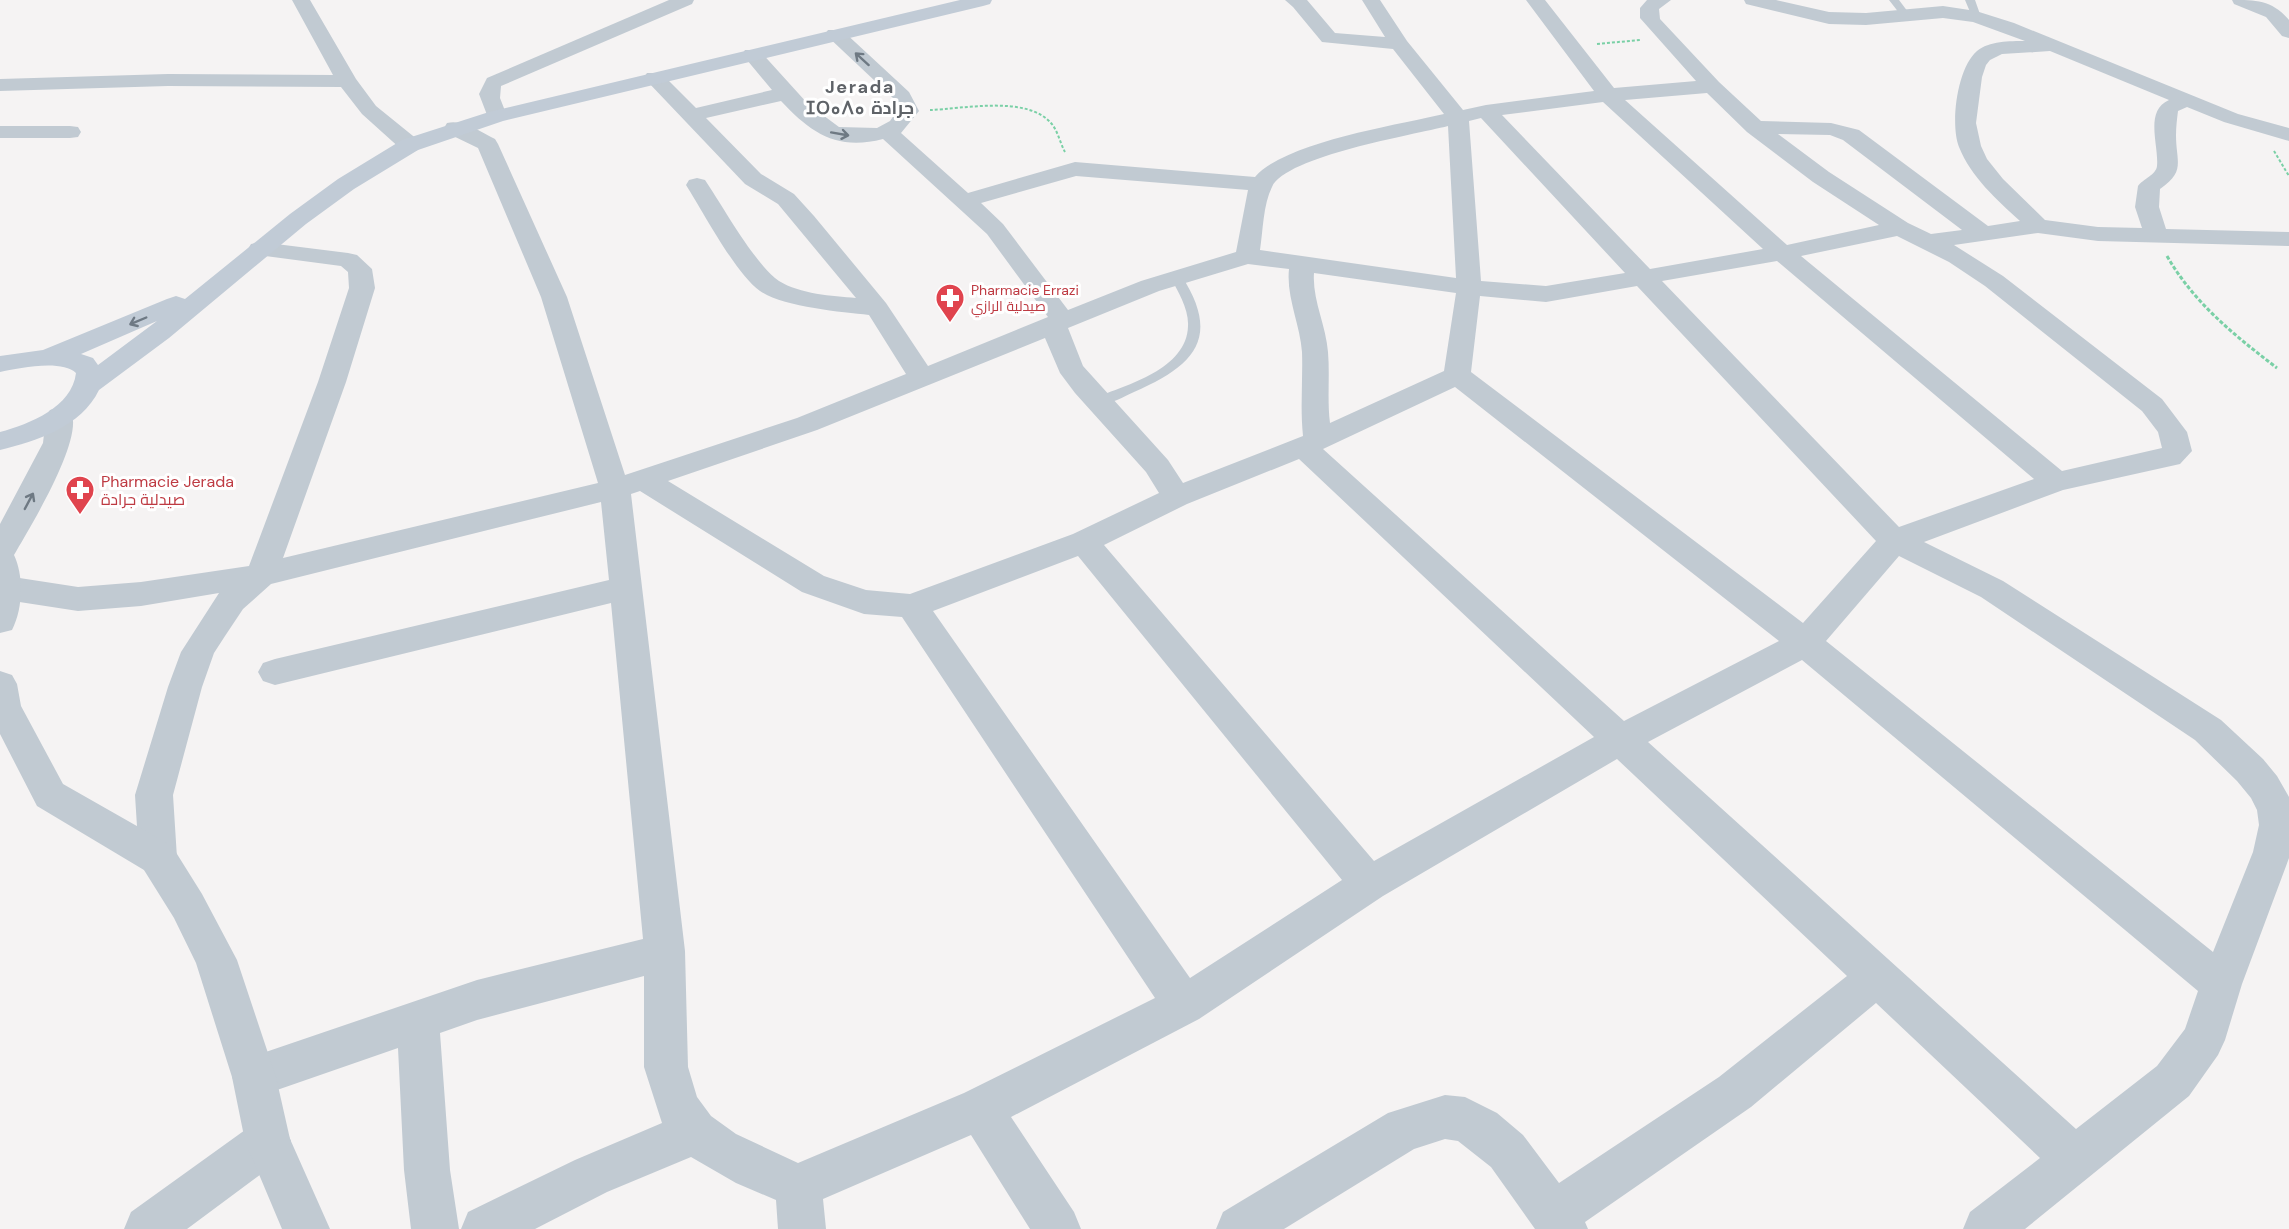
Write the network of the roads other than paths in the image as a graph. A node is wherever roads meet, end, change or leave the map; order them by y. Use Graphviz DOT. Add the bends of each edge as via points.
graph roads {
  1 [pos="301,0"];
  2 [pos="685,0"];
  3 [pos="983,0"];
  4 [pos="1294,0"];
  5 [pos="1371,0"];
  6 [pos="1535,0"];
  7 [pos="1662,0"];
  8 [pos="1753,0"];
  9 [pos="1893,0"];
  10 [pos="2241,0"];
  11 [pos="1973,8"];
  12 [pos="1906,16"];
  13 [pos="2289,32"];
  14 [pos="835,34"];
  15 [pos="1399,44"];
  16 [pos="2056,47"];
  17 [pos="752,54"];
  18 [pos="654,77"];
  19 [pos="347,81"];
  20 [pos="0,86"];
  21 [pos="1712,86"];
  22 [pos="787,93"];
  23 [pos="1608,95"];
  24 [pos="2186,100"];
  25 [pos="1486,111"];
  26 [pos="500,115"];
  27 [pos="692,115"];
  28 [pos="1458,118"];
  29 [pos="1755,127"];
  30 [pos="455,128"];
  31 [pos="0,132"];
  32 [pos="70,132"];
  33 [pos="889,133"];
  34 [pos="2289,135"];
  35 [pos="487,144"];
  36 [pos="410,145"];
  37 [pos="1261,183"];
  38 [pos="697,185"];
  39 [pos="964,201"];
  40 [pos="2038,226"];
  41 [pos="1982,233"];
  42 [pos="1913,235"];
  43 [pos="2157,235"];
  44 [pos="2289,239"];
  45 [pos="260,249"];
  46 [pos="1782,253"];
  47 [pos="1247,256"];
  48 [pos="1302,262"];
  49 [pos="1177,278"];
  50 [pos="1642,278"];
  51 [pos="1470,287"];
  52 [pos="211,289"];
  53 [pos="877,308"];
  54 [pos="1058,322"];
  55 [pos="52,356"];
  56 [pos="7,361"];
  57 [pos="1457,375"];
  58 [pos="923,379"];
  59 [pos="88,385"];
  60 [pos="1099,401"];
  61 [pos="60,416"];
  62 [pos="0,441"];
  63 [pos="1311,444"];
  64 [pos="2056,482"];
  65 [pos="630,484"];
  66 [pos="1176,497"];
  67 [pos="1894,541"];
  68 [pos="1083,542"];
  69 [pos="0,552"];
  70 [pos="261,575"];
  71 [pos="2,577"];
  72 [pos="625,588"];
  73 [pos="912,606"];
  74 [pos="0,621"];
  75 [pos="1805,643"];
  76 [pos="275,672"];
  77 [pos="0,684"];
  78 [pos="1622,739"];
  79 [pos="158,858"];
  80 [pos="1369,884"];
  81 [pos="665,951"];
  82 [pos="1878,976"];
  83 [pos="2221,984"];
  84 [pos="1184,1005"];
  85 [pos="418,1021"];
  86 [pos="254,1077"];
  87 [pos="980,1109"];
  88 [pos="695,1132"];
  89 [pos="268,1141"];
  90 [pos="2075,1159"];
  91 [pos="798,1186"];
  92 [pos="1559,1222"];
  93 [pos="148,1229"];
  94 [pos="306,1229"];
  95 [pos="435,1229"];
  96 [pos="485,1229"];
  97 [pos="802,1229"];
  98 [pos="1057,1229"];
  99 [pos="1240,1229"];
  100 [pos="1987,1229"];
  1 -- 19 [label="street"];
  2 -- 26 [label="street" via="494,82 489,93"];
  3 -- 14 [label="main road"];
  4 -- 15 [label="street" via="1329,38"];
  5 -- 15 [label="street"];
  6 -- 23 [label="street"];
  7 -- 21 [label="street" via="1652,4 1648,12 1652,22"];
  8 -- 12 [label="street" via="1829,18"];
  9 -- 12 [label="lane"];
  10 -- 13 [label="street" via="2273,14"];
  11 -- 12 [label="street"];
  11 -- 16 [label="street"];
  14 -- 17 [label="main road"];
  33 -- 14 [label="street, one-way" via="903,122 908,111 902,96"];
  15 -- 28 [label="street"];
  16 -- 24 [label="street"];
  16 -- 40 [label="street" via="1982,54 1971,74 1966,115 1969,147 1989,177"];
  17 -- 18 [label="main road"];
  17 -- 22 [label="street"];
  18 -- 26 [label="main road"];
  18 -- 27 [label="street"];
  19 -- 20 [label="street" via="168,80"];
  19 -- 36 [label="street" via="369,110"];
  21 -- 23 [label="street"];
  21 -- 29 [label="street"];
  22 -- 27 [label="street"];
  22 -- 33 [label="street, one-way" via="830,132 857,136"];
  23 -- 25 [label="street"];
  23 -- 46 [label="street"];
  24 -- 34 [label="street"];
  24 -- 43 [label="street" via="2168,108 2168,167 2164,176 2149,186 2147,207"];
  25 -- 28 [label="street"];
  25 -- 50 [label="street"];
  26 -- 30 [label="main road"];
  26 -- 35 [label="street"];
  27 -- 53 [label="street" via="753,179 786,199"];
  28 -- 37 [label="street" via="1324,149 1286,164"];
  28 -- 51 [label="street"];
  29 -- 41 [label="street" via="1831,129 1851,135"];
  29 -- 42 [label="street" via="1821,177"];
  30 -- 35 [label="street"];
  30 -- 36 [label="main road"];
  31 -- 32 [label="street"];
  33 -- 39 [label="street"];
  35 -- 65 [label="street"];
  36 -- 45 [label="main road" via="346,184"];
  37 -- 39 [label="street" via="1075,169"];
  37 -- 47 [label="street"];
  38 -- 53 [label="street" via="755,273 771,287 835,304"];
  39 -- 54 [label="street" via="995,229"];
  40 -- 41 [label="street"];
  40 -- 43 [label="street" via="2098,234"];
  41 -- 42 [label="street"];
  42 -- 46 [label="street"];
  42 -- 64 [label="street" via="1958,257 1994,281 2152,405 2177,441 2177,451 2170,457"];
  43 -- 44 [label="street"];
  45 -- 52 [label="main road"];
  45 -- 70 [label="street" via="348,260 360,269 362,288"];
  46 -- 50 [label="street"];
  46 -- 64 [label="street"];
  47 -- 48 [label="street"];
  47 -- 49 [label="street"];
  48 -- 51 [label="street"];
  48 -- 63 [label="street" via="1300,285 1315,352"];
  49 -- 54 [label="street"];
  49 -- 60 [label="lane" via="1191,303 1196,326 1193,342 1177,364"];
  50 -- 51 [label="street" via="1546,294"];
  50 -- 67 [label="street"];
  51 -- 57 [label="street"];
  52 -- 55 [label="main road, one-way"];
  52 -- 59 [label="main road"];
  53 -- 58 [label="street"];
  54 -- 58 [label="street"];
  54 -- 60 [label="street" via="1070,367"];
  55 -- 56 [label="main road"];
  55 -- 59 [label="main road" via="83,365 89,374"];
  57 -- 63 [label="street"];
  57 -- 75 [label="street"];
  58 -- 65 [label="street" via="807,424"];
  59 -- 61 [label="main road" via="79,400"];
  60 -- 66 [label="street" via="1158,467"];
  61 -- 62 [label="main road"];
  69 -- 61 [label="street, one-way" via="57,443"];
  63 -- 66 [label="street"];
  63 -- 78 [label="street"];
  64 -- 67 [label="street"];
  65 -- 70 [label="street"];
  65 -- 72 [label="street"];
  65 -- 73 [label="street" via="813,584 864,602"];
  66 -- 68 [label="street"];
  67 -- 75 [label="street"];
  67 -- 83 [label="street" via="1992,589 2208,730 2264,786 2276,809 2278,825 2272,852"];
  68 -- 73 [label="street"];
  68 -- 80 [label="street"];
  70 -- 71 [label="street" via="99,599 53,597"];
  70 -- 79 [label="street" via="231,601 213,627 184,687 154,795"];
  71 -- 74 [label="street"];
  72 -- 76 [label="street"];
  72 -- 81 [label="street"];
  73 -- 84 [label="street"];
  75 -- 78 [label="street"];
  75 -- 83 [label="street"];
  77 -- 79 [label="street" via="3,706 50,795"];
  78 -- 80 [label="street"];
  78 -- 82 [label="street"];
  79 -- 86 [label="street" via="189,906 216,960"];
  80 -- 84 [label="street"];
  81 -- 85 [label="street" via="477,1000"];
  81 -- 88 [label="street" via="666,1067 678,1109"];
  82 -- 90 [label="street"];
  82 -- 92 [label="street" via="1735,1092"];
  83 -- 90 [label="street" via="2203,1040 2173,1081"];
  84 -- 87 [label="street"];
  85 -- 86 [label="street"];
  85 -- 95 [label="street" via="427,1170"];
  86 -- 89 [label="street"];
  87 -- 91 [label="street"];
  87 -- 98 [label="street"];
  88 -- 91 [label="street" via="752,1167"];
  88 -- 96 [label="street" via="591,1176"];
  89 -- 93 [label="street"];
  89 -- 94 [label="street"];
  90 -- 100 [label="street"];
  91 -- 97 [label="street"];
  92 -- 99 [label="street" via="1507,1151 1465,1119 1445,1117 1404,1129"];
}
